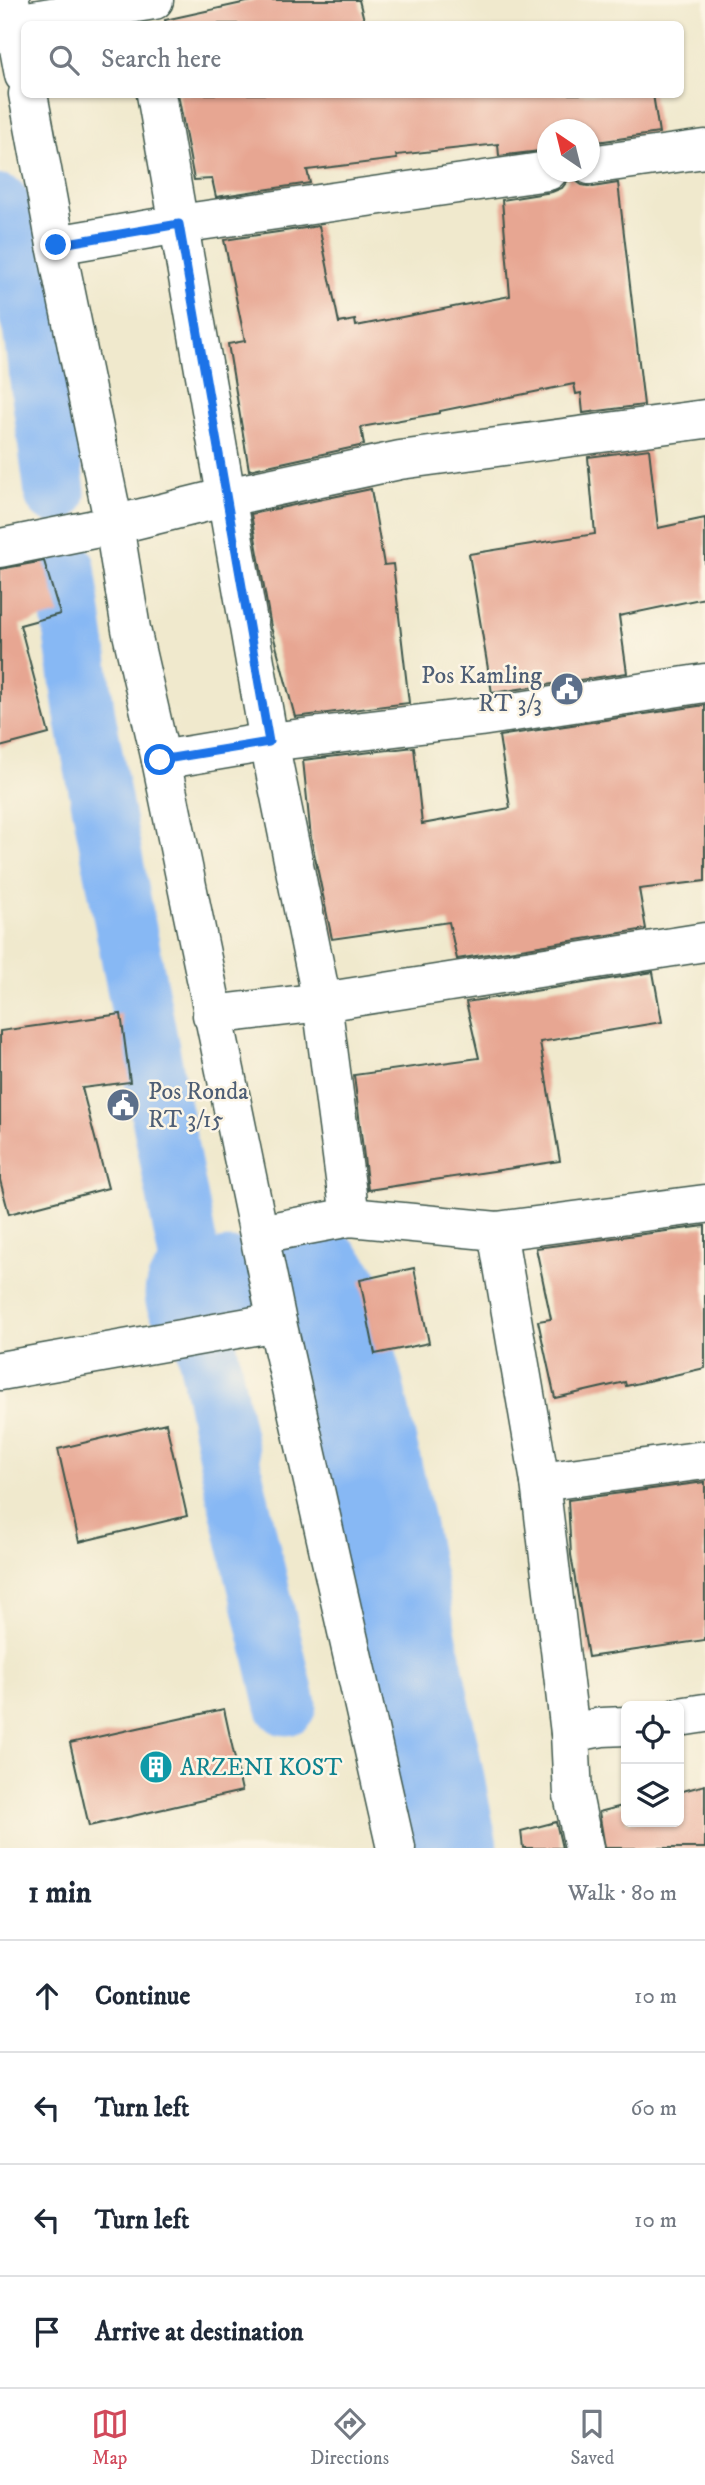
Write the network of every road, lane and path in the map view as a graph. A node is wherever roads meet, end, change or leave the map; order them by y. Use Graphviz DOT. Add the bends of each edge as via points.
graph roads {
  1 [pos="146,9"];
  2 [pos="13,12"];
  3 [pos="21,58"];
  4 [pos="29,98"];
  5 [pos="157,98"];
  6 [pos="705,149"];
  7 [pos="600,164"];
  8 [pos="537,173"];
  9 [pos="179,224"];
  10 [pos="56,245"];
  11 [pos="705,419"];
  12 [pos="227,497"];
  13 [pos="114,525"];
  14 [pos="0,548"];
  15 [pos="705,683"];
  16 [pos="269,742"];
  17 [pos="160,760"];
  18 [pos="705,942"];
  19 [pos="322,1002"];
  20 [pos="212,1015"];
  21 [pos="705,1204"];
  22 [pos="350,1217"];
  23 [pos="497,1231"];
  24 [pos="260,1234"];
  25 [pos="277,1322"];
  26 [pos="0,1371"];
  27 [pos="705,1460"];
  28 [pos="540,1482"];
  29 [pos="705,1713"];
  30 [pos="684,1716"];
  31 [pos="621,1726"];
  32 [pos="569,1733"];
  33 [pos="396,1848"];
  34 [pos="584,1848"];
  1 -- 2 [label="main road"];
  2 -- 3 [label="main road"];
  4 -- 10 [label="main road"];
  5 -- 9 [label="main road"];
  6 -- 7 [label="main road"];
  8 -- 9 [label="main road"];
  9 -- 10 [label="main road"];
  9 -- 12 [label="main road"];
  10 -- 13 [label="main road"];
  11 -- 12 [label="main road" via="400,460"];
  12 -- 13 [label="main road"];
  12 -- 16 [label="main road"];
  13 -- 14 [label="main road"];
  13 -- 17 [label="main road"];
  15 -- 16 [label="main road" via="480,717"];
  16 -- 17 [label="main road"];
  16 -- 19 [label="main road"];
  17 -- 20 [label="main road"];
  18 -- 19 [label="main road"];
  19 -- 20 [label="main road"];
  19 -- 22 [label="main road"];
  20 -- 24 [label="main road"];
  21 -- 23 [label="main road"];
  22 -- 23 [label="main road"];
  22 -- 24 [label="main road"];
  23 -- 28 [label="main road"];
  24 -- 25 [label="main road"];
  25 -- 26 [label="main road"];
  25 -- 33 [label="main road"];
  27 -- 28 [label="main road"];
  28 -- 32 [label="main road"];
  29 -- 30 [label="main road"];
  31 -- 32 [label="main road"];
  32 -- 34 [label="main road" via="573,1795"];
}
